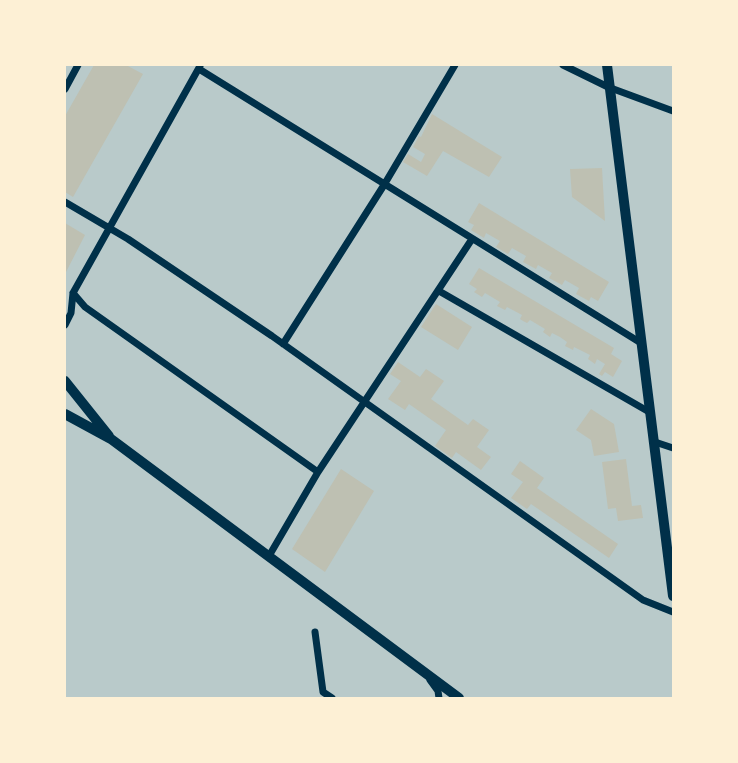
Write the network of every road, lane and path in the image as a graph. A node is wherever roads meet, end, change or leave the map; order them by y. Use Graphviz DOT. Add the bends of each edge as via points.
graph roads {
  1 [pos="78,65"];
  2 [pos="455,65"];
  3 [pos="564,65"];
  4 [pos="607,65"];
  5 [pos="200,67"];
  6 [pos="608,87"];
  7 [pos="65,89"];
  8 [pos="673,111"];
  9 [pos="384,185"];
  10 [pos="65,202"];
  11 [pos="109,227"];
  12 [pos="472,239"];
  13 [pos="439,291"];
  14 [pos="73,293"];
  15 [pos="65,298"];
  16 [pos="65,325"];
  17 [pos="641,343"];
  18 [pos="283,344"];
  19 [pos="65,381"];
  20 [pos="364,401"];
  21 [pos="651,413"];
  22 [pos="65,414"];
  23 [pos="111,439"];
  24 [pos="655,442"];
  25 [pos="673,448"];
  26 [pos="318,472"];
  27 [pos="269,556"];
  28 [pos="673,596"];
  29 [pos="673,612"];
  30 [pos="315,632"];
  31 [pos="428,676"];
  32 [pos="332,698"];
  33 [pos="439,698"];
  34 [pos="458,698"];
  1 -- 7 [label="street"];
  2 -- 9 [label="street"];
  3 -- 6 [label="street"];
  4 -- 6 [label="street"];
  5 -- 9 [label="street"];
  5 -- 11 [label="street"];
  6 -- 8 [label="street"];
  6 -- 17 [label="street"];
  9 -- 12 [label="street"];
  9 -- 18 [label="street"];
  10 -- 11 [label="street"];
  11 -- 14 [label="street"];
  11 -- 18 [label="street"];
  12 -- 13 [label="street"];
  12 -- 17 [label="street"];
  13 -- 20 [label="street"];
  13 -- 21 [label="street"];
  14 -- 15 [label="street"];
  14 -- 16 [label="street"];
  14 -- 26 [label="street" via="85,307"];
  17 -- 21 [label="street"];
  18 -- 20 [label="street"];
  19 -- 23 [label="street"];
  20 -- 26 [label="street"];
  20 -- 29 [label="street" via="643,600"];
  21 -- 24 [label="street"];
  22 -- 23 [label="street"];
  23 -- 27 [label="street"];
  24 -- 25 [label="street"];
  24 -- 28 [label="street"];
  26 -- 27 [label="street"];
  27 -- 31 [label="street"];
  30 -- 32 [label="street" via="323,692"];
  31 -- 33 [label="street"];
  31 -- 34 [label="street"];
}
